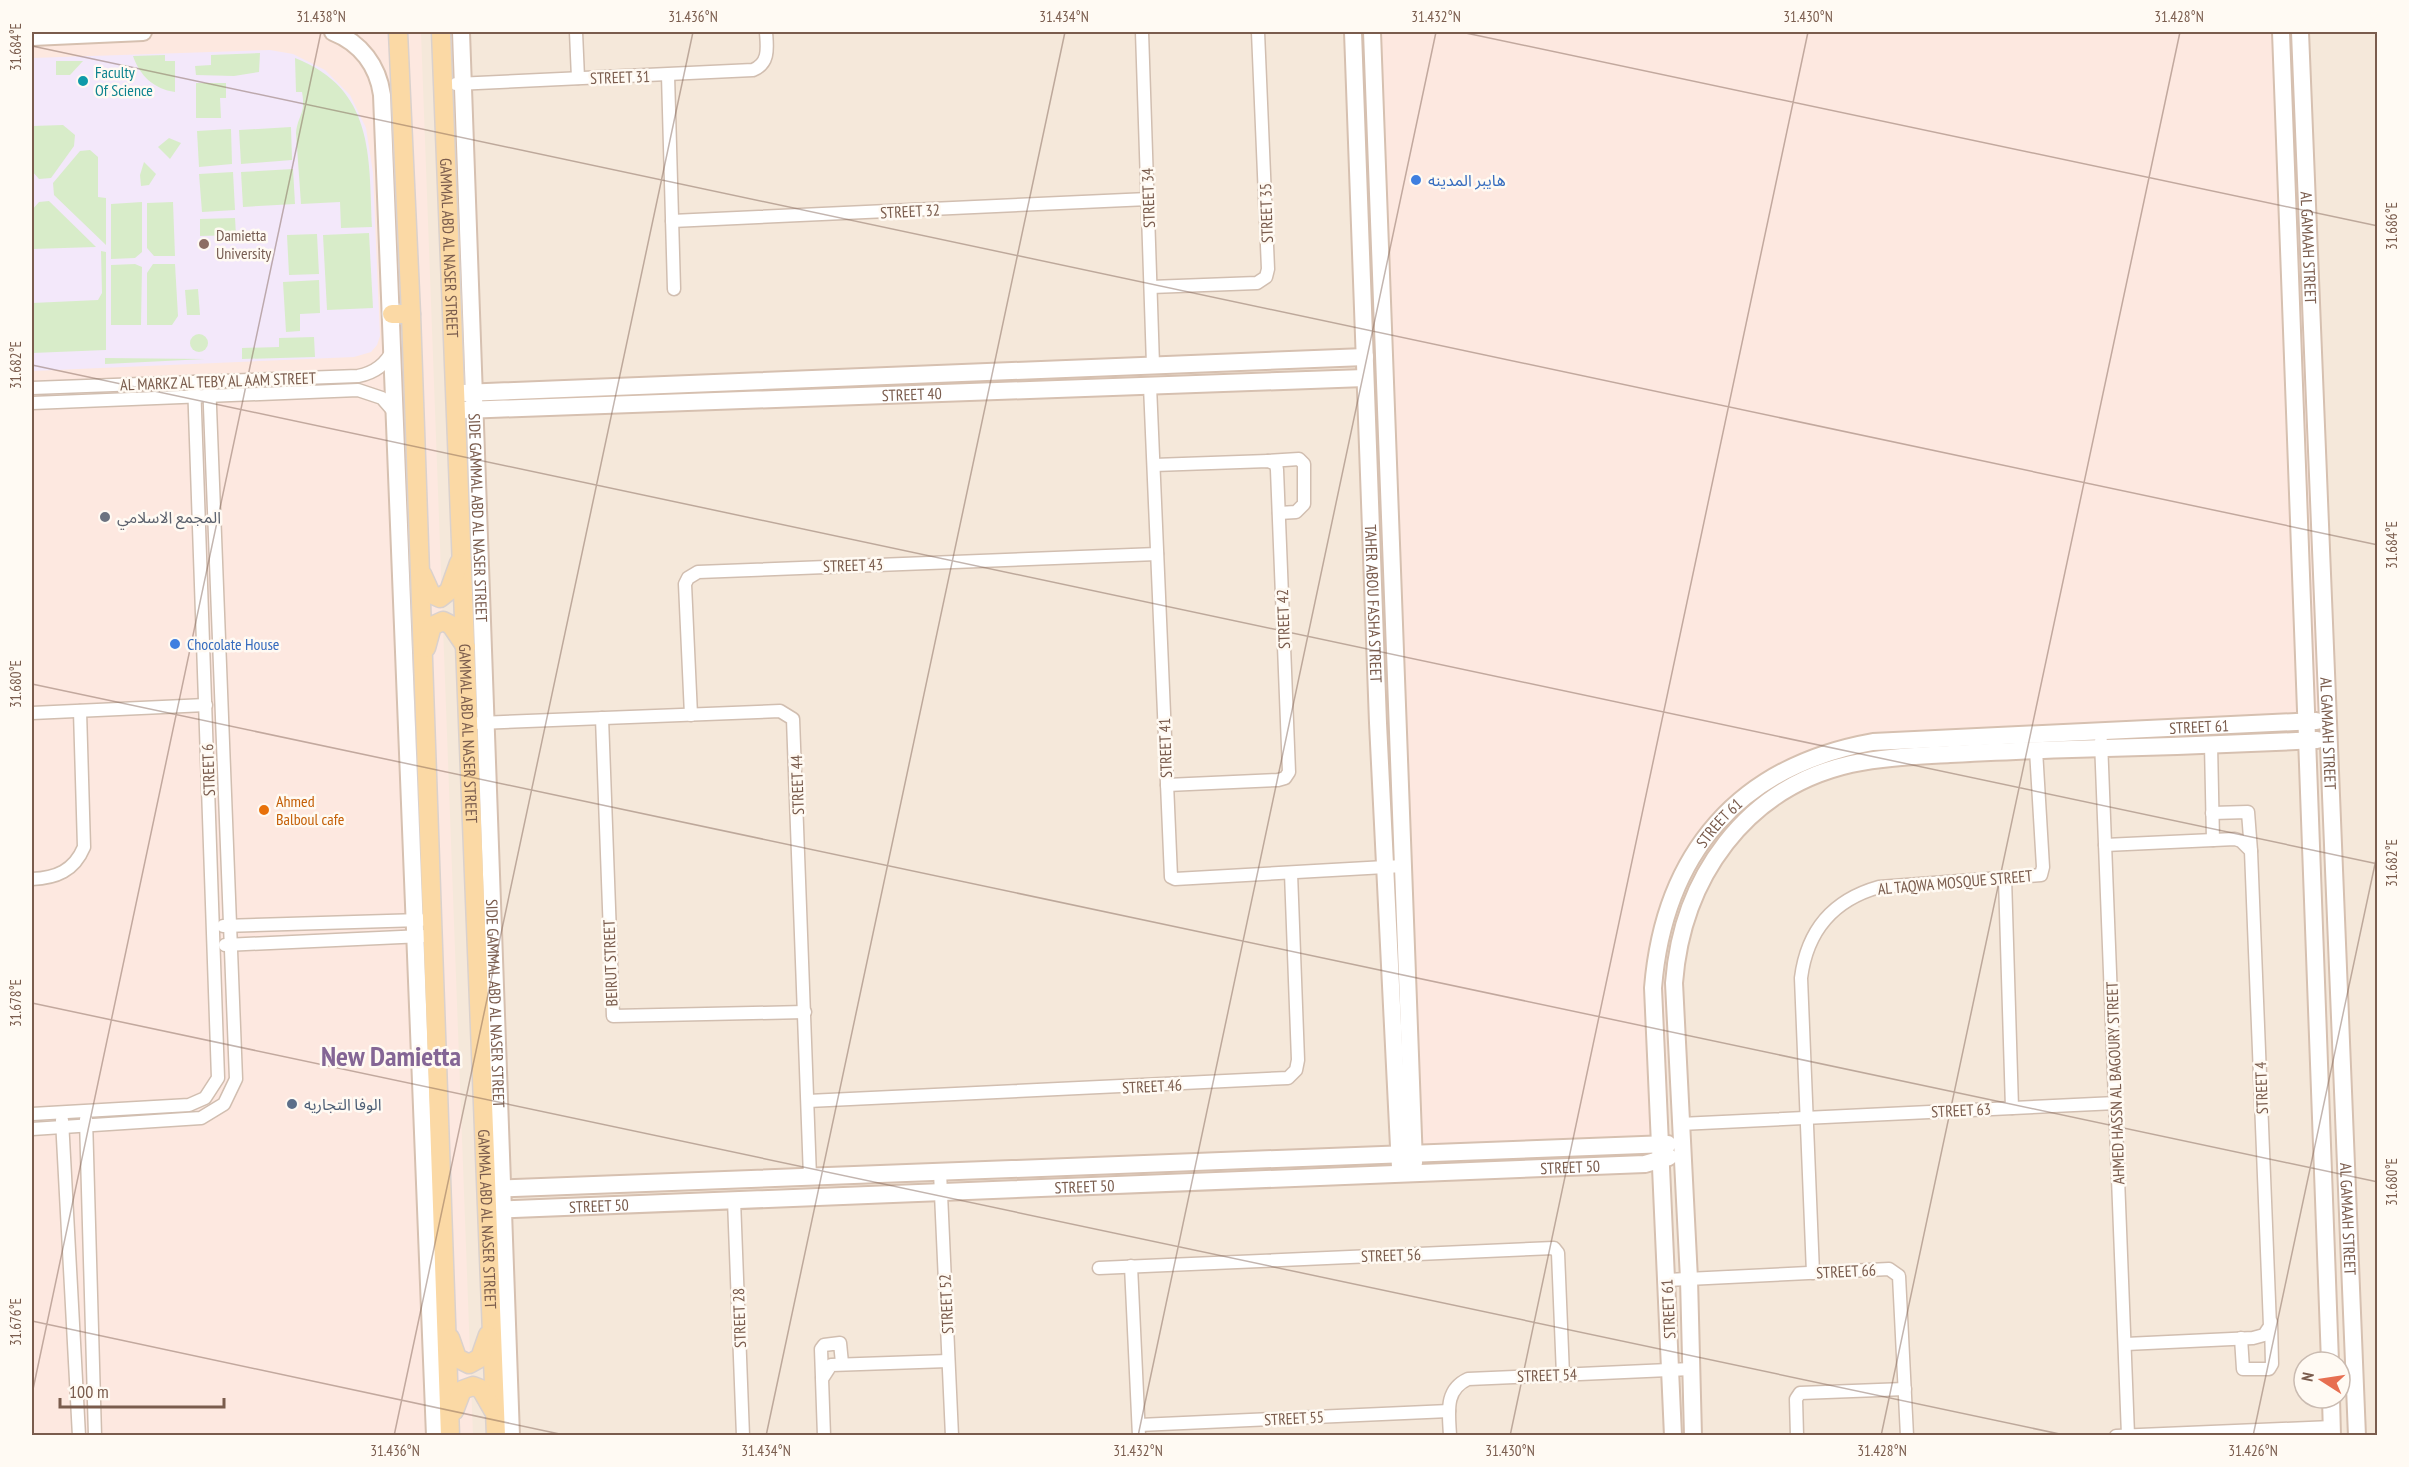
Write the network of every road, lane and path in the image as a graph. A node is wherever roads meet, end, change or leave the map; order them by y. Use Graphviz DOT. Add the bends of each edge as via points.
graph roads {
  1 [pos="143,32"];
  2 [pos="333,32"];
  3 [pos="398,32"];
  4 [pos="441,32"];
  5 [pos="460,32"];
  6 [pos="576,32"];
  7 [pos="766,32"];
  8 [pos="1142,32"];
  9 [pos="1258,32"];
  10 [pos="1353,32"];
  11 [pos="1372,32"];
  12 [pos="2281,32"];
  13 [pos="2300,32"];
  14 [pos="32,37"];
  15 [pos="668,75"];
  16 [pos="578,78"];
  17 [pos="463,83"];
  18 [pos="443,84"];
  19 [pos="1148,199"];
  20 [pos="2306,205"];
  21 [pos="2288,206"];
  22 [pos="672,221"];
  23 [pos="1151,287"];
  24 [pos="674,289"];
  25 [pos="392,314"];
  26 [pos="411,314"];
  27 [pos="393,348"];
  28 [pos="1365,357"];
  29 [pos="1153,365"];
  30 [pos="1365,378"];
  31 [pos="209,381"];
  32 [pos="194,382"];
  33 [pos="1150,386"];
  34 [pos="32,388"];
  35 [pos="195,396"];
  36 [pos="210,396"];
  37 [pos="466,401"];
  38 [pos="32,403"];
  39 [pos="395,413"];
  40 [pos="1268,460"];
  41 [pos="1154,465"];
  42 [pos="1279,513"];
  43 [pos="1157,554"];
  44 [pos="462,555"];
  45 [pos="400,558"];
  46 [pos="419,562"];
  47 [pos="219,648"];
  48 [pos="467,648"];
  49 [pos="204,649"];
  50 [pos="422,668"];
  51 [pos="206,705"];
  52 [pos="81,711"];
  53 [pos="32,713"];
  54 [pos="691,715"];
  55 [pos="603,718"];
  56 [pos="2326,721"];
  57 [pos="2306,722"];
  58 [pos="478,723"];
  59 [pos="2101,731"];
  60 [pos="2327,739"];
  61 [pos="2307,740"];
  62 [pos="2211,744"];
  63 [pos="2101,748"];
  64 [pos="1899,749"];
  65 [pos="2036,750"];
  66 [pos="1167,784"];
  67 [pos="2212,813"];
  68 [pos="2213,840"];
  69 [pos="2105,845"];
  70 [pos="2251,851"];
  71 [pos="1403,866"];
  72 [pos="1385,868"];
  73 [pos="1291,873"];
  74 [pos="2005,878"];
  75 [pos="32,879"];
  76 [pos="231,925"];
  77 [pos="250,925"];
  78 [pos="214,926"];
  79 [pos="424,928"];
  80 [pos="250,944"];
  81 [pos="215,945"];
  82 [pos="232,945"];
  83 [pos="805,1012"];
  84 [pos="808,1101"];
  85 [pos="2116,1103"];
  86 [pos="2012,1108"];
  87 [pos="86,1112"];
  88 [pos="62,1113"];
  89 [pos="32,1114"];
  90 [pos="1806,1118"];
  91 [pos="1680,1124"];
  92 [pos="86,1126"];
  93 [pos="63,1127"];
  94 [pos="32,1129"];
  95 [pos="1681,1148"];
  96 [pos="1660,1153"];
  97 [pos="1406,1155"];
  98 [pos="940,1172"];
  99 [pos="1407,1173"];
  100 [pos="810,1177"];
  101 [pos="493,1189"];
  102 [pos="940,1192"];
  103 [pos="433,1200"];
  104 [pos="734,1200"];
  105 [pos="494,1209"];
  106 [pos="1131,1266"];
  107 [pos="1099,1268"];
  108 [pos="1814,1273"];
  109 [pos="1689,1279"];
  110 [pos="1667,1280"];
  111 [pos="2353,1316"];
  112 [pos="2328,1318"];
  113 [pos="2271,1321"];
  114 [pos="491,1327"];
  115 [pos="447,1328"];
  116 [pos="2241,1338"];
  117 [pos="2126,1344"];
  118 [pos="2329,1350"];
  119 [pos="948,1360"];
  120 [pos="842,1363"];
  121 [pos="1691,1369"];
  122 [pos="1671,1370"];
  123 [pos="1563,1374"];
  124 [pos="822,1379"];
  125 [pos="1905,1389"];
  126 [pos="2331,1410"];
  127 [pos="1449,1411"];
  128 [pos="496,1414"];
  129 [pos="1139,1430"];
  130 [pos="2332,1431"];
  131 [pos="445,1432"];
  132 [pos="2204,1434"];
  133 [pos="2128,1435"];
  134 [pos="79,1436"];
  135 [pos="95,1436"];
  136 [pos="496,1436"];
  137 [pos="511,1436"];
  138 [pos="743,1436"];
  139 [pos="824,1436"];
  140 [pos="951,1436"];
  141 [pos="1450,1436"];
  142 [pos="1673,1436"];
  143 [pos="1693,1436"];
  144 [pos="1797,1436"];
  145 [pos="1907,1436"];
  146 [pos="2115,1436"];
  147 [pos="2357,1436"];
  1 -- 14 [label="street"];
  2 -- 25 [label="street" via="350,40 366,55 381,84"];
  3 -- 26 [label="main road"];
  4 -- 18 [label="main road, GAMMAL ABD AL NASER STREET"];
  5 -- 17 [label="street, SIDE GAMMAL ABD AL NASER STREET"];
  6 -- 16 [label="street"];
  7 -- 15 [label="street, STREET 31" via="766,57 757,68"];
  8 -- 19 [label="street, STREET 34"];
  9 -- 23 [label="street, STREET 35" via="1266,278 1257,283"];
  10 -- 28 [label="street, TAHER ABOU FASHA STREET"];
  11 -- 71 [label="street, TAHER ABOU FASHA STREET"];
  12 -- 21 [label="street, AL GAMAAH STREET"];
  13 -- 20 [label="street, AL GAMAAH STREET"];
  15 -- 16 [label="street, STREET 31"];
  15 -- 22 [label="street"];
  16 -- 17 [label="street, STREET 31"];
  17 -- 18 [label="street, STREET 31"];
  17 -- 37 [label="street, SIDE GAMMAL ABD AL NASER STREET"];
  18 -- 37 [label="main road, GAMMAL ABD AL NASER STREET"];
  19 -- 22 [label="street, STREET 32"];
  19 -- 23 [label="street, STREET 34"];
  20 -- 21 [label="street"];
  20 -- 56 [label="street, AL GAMAAH STREET"];
  21 -- 57 [label="street, AL GAMAAH STREET"];
  22 -- 24 [label="street"];
  23 -- 29 [label="street, STREET 34"];
  25 -- 26 [label="main road"];
  25 -- 27 [label="street"];
  26 -- 46 [label="main road"];
  27 -- 31 [label="street, AL MARKZ AL TEBY AL AAM STREET" via="382,365 358,376"];
  27 -- 39 [label="street"];
  28 -- 29 [label="street, STREET 40"];
  28 -- 30 [label="street, TAHER ABOU FASHA STREET"];
  29 -- 37 [label="street, STREET 40"];
  30 -- 33 [label="street, STREET 40"];
  30 -- 72 [label="street, TAHER ABOU FASHA STREET"];
  31 -- 32 [label="street, AL MARKZ AL TEBY AL AAM STREET"];
  31 -- 36 [label="street, STREET 6"];
  32 -- 34 [label="street, AL MARKZ AL TEBY AL AAM STREET"];
  32 -- 35 [label="street, STREET 6"];
  33 -- 37 [label="street, STREET 40"];
  33 -- 41 [label="street, STREET 41"];
  35 -- 36 [label="street, AL MARKZ AL TEBY AL AAM STREET"];
  35 -- 38 [label="street, AL MARKZ AL TEBY AL AAM STREET"];
  35 -- 49 [label="street, STREET 6"];
  36 -- 39 [label="street, AL MARKZ AL TEBY AL AAM STREET" via="364,390 382,398"];
  36 -- 47 [label="street, STREET 6"];
  37 -- 44 [label="main road, GAMMAL ABD AL NASER STREET"];
  37 -- 58 [label="street, SIDE GAMMAL ABD AL NASER STREET"];
  39 -- 45 [label="street"];
  40 -- 41 [label="street"];
  40 -- 42 [label="street, STREET 42" via="1277,467"];
  40 -- 42 [label="street" via="1299,459 1304,464 1304,504 1296,512"];
  41 -- 43 [label="street, STREET 41"];
  42 -- 66 [label="street, STREET 42" via="1287,775 1278,780"];
  43 -- 54 [label="street, STREET 43" via="692,574 685,584"];
  43 -- 66 [label="street, STREET 41"];
  44 -- 46 [label="main road" via="444,597 431,594"];
  44 -- 48 [label="main road, GAMMAL ABD AL NASER STREET"];
  45 -- 46 [label="main road"];
  45 -- 79 [label="street"];
  46 -- 50 [label="main road"];
  47 -- 49 [label="street"];
  47 -- 76 [label="street, STREET 6"];
  48 -- 50 [label="main road" via="451,625 437,622 431,628"];
  48 -- 58 [label="main road, GAMMAL ABD AL NASER STREET"];
  49 -- 51 [label="street, STREET 6"];
  50 -- 79 [label="main road"];
  51 -- 52 [label="street"];
  51 -- 78 [label="street, STREET 6"];
  52 -- 53 [label="street"];
  52 -- 75 [label="street" via="84,847 66,871"];
  54 -- 55 [label="street, STREET 44"];
  54 -- 83 [label="street, STREET 44" via="780,711 795,724"];
  55 -- 58 [label="street, STREET 44"];
  55 -- 83 [label="street, BEIRUT STREET" via="613,1016"];
  56 -- 57 [label="street, STREET 61"];
  56 -- 60 [label="street, AL GAMAAH STREET"];
  57 -- 59 [label="street, STREET 61"];
  57 -- 61 [label="street, AL GAMAAH STREET"];
  58 -- 101 [label="main road, GAMMAL ABD AL NASER STREET"];
  59 -- 63 [label="street, AHMED HASSN AL BAGOURY STREET"];
  59 -- 64 [label="street, STREET 61"];
  60 -- 61 [label="street, STREET 61"];
  60 -- 111 [label="street, AL GAMAAH STREET"];
  61 -- 62 [label="street, STREET 61"];
  61 -- 112 [label="street, AL GAMAAH STREET"];
  62 -- 63 [label="street, STREET 61"];
  62 -- 67 [label="street"];
  63 -- 65 [label="street, STREET 61"];
  63 -- 69 [label="street, AHMED HASSN AL BAGOURY STREET"];
  64 -- 65 [label="street, STREET 61"];
  64 -- 91 [label="street, STREET 61" via="1826,771 1787,789 1739,825 1713,860 1685,919 1676,961"];
  64 -- 96 [label="street, STREET 61" via="1846,747 1769,778 1730,807 1695,850 1671,901 1655,963"];
  65 -- 74 [label="street, AL TAQWA MOSQUE STREET" via="2043,871 2037,877"];
  66 -- 73 [label="street, STREET 41" via="1172,878"];
  67 -- 68 [label="street"];
  67 -- 70 [label="street, STREET 4" via="2248,812"];
  68 -- 69 [label="street"];
  68 -- 70 [label="street" via="2235,839"];
  69 -- 85 [label="street, AHMED HASSN AL BAGOURY STREET"];
  70 -- 113 [label="street, STREET 4"];
  71 -- 72 [label="street, STREET 41"];
  71 -- 97 [label="street, TAHER ABOU FASHA STREET"];
  72 -- 73 [label="street, STREET 41"];
  72 -- 97 [label="street, TAHER ABOU FASHA STREET"];
  73 -- 84 [label="street, STREET 46" via="1298,1060 1296,1070 1288,1078"];
  74 -- 86 [label="street"];
  74 -- 90 [label="street, AL TAQWA MOSQUE STREET" via="1879,887 1845,901 1818,926 1806,951 1801,978"];
  76 -- 77 [label="street"];
  76 -- 78 [label="street"];
  76 -- 82 [label="street, STREET 6"];
  77 -- 79 [label="street"];
  77 -- 80 [label="street"];
  78 -- 81 [label="street, STREET 6"];
  79 -- 80 [label="street"];
  79 -- 103 [label="main road"];
  80 -- 82 [label="street"];
  81 -- 82 [label="street"];
  81 -- 87 [label="street, STREET 6" via="219,1066 216,1084 195,1104"];
  82 -- 92 [label="street, STREET 6" via="236,1079 228,1099 219,1109 194,1119"];
  83 -- 84 [label="street, STREET 44"];
  84 -- 100 [label="street, STREET 44"];
  85 -- 86 [label="street, STREET 63"];
  85 -- 117 [label="street, AHMED HASSN AL BAGOURY STREET"];
  86 -- 90 [label="street, STREET 63"];
  87 -- 88 [label="street, STREET 6"];
  87 -- 92 [label="street"];
  88 -- 89 [label="street, STREET 6"];
  88 -- 93 [label="street"];
  90 -- 91 [label="street, STREET 63"];
  90 -- 108 [label="street, AL TAQWA MOSQUE STREET"];
  91 -- 95 [label="street, STREET 61"];
  92 -- 93 [label="street"];
  92 -- 135 [label="street"];
  93 -- 94 [label="street"];
  93 -- 134 [label="street"];
  95 -- 96 [label="street, STREET 50"];
  95 -- 109 [label="street, STREET 61"];
  96 -- 97 [label="street, STREET 50"];
  96 -- 99 [label="street, STREET 50" via="1644,1164"];
  96 -- 110 [label="street, STREET 61"];
  97 -- 98 [label="street, STREET 50"];
  97 -- 99 [label="street, TAHER ABOU FASHA STREET"];
  98 -- 100 [label="street, STREET 50"];
  98 -- 102 [label="street, STREET 52"];
  99 -- 102 [label="street, STREET 50"];
  100 -- 101 [label="street, STREET 50"];
  101 -- 105 [label="main road, GAMMAL ABD AL NASER STREET"];
  102 -- 104 [label="street, STREET 50"];
  102 -- 119 [label="street, STREET 52"];
  103 -- 115 [label="main road"];
  103 -- 131 [label="street"];
  104 -- 105 [label="street, STREET 50"];
  104 -- 138 [label="street, STREET 28"];
  105 -- 114 [label="main road, GAMMAL ABD AL NASER STREET"];
  105 -- 137 [label="street"];
  106 -- 107 [label="street, STREET 56"];
  106 -- 123 [label="street, STREET 56" via="1554,1248 1558,1253"];
  106 -- 129 [label="street"];
  108 -- 109 [label="street, STREET 66"];
  108 -- 125 [label="street, STREET 66" via="1889,1269 1898,1273"];
  109 -- 110 [label="street, STREET 66"];
  109 -- 121 [label="street, STREET 61"];
  110 -- 122 [label="street, STREET 61"];
  111 -- 112 [label="street"];
  111 -- 147 [label="street, AL GAMAAH STREET"];
  112 -- 118 [label="street, AL GAMAAH STREET"];
  113 -- 116 [label="street" via="2264,1335"];
  113 -- 116 [label="street, STREET 4" via="2269,1369 2243,1370"];
  114 -- 115 [label="main road" via="480,1358 469,1364 457,1358"];
  114 -- 128 [label="main road, GAMMAL ABD AL NASER STREET"];
  115 -- 131 [label="main road"];
  116 -- 117 [label="street"];
  117 -- 133 [label="street, AHMED HASSN AL BAGOURY STREET"];
  119 -- 120 [label="street"];
  119 -- 140 [label="street, STREET 52"];
  120 -- 124 [label="street" via="827,1369"];
  120 -- 124 [label="street" via="840,1343 824,1345"];
  121 -- 122 [label="street, STREET 54"];
  121 -- 143 [label="street, STREET 61"];
  122 -- 123 [label="street, STREET 54"];
  122 -- 142 [label="street, STREET 61"];
  123 -- 127 [label="street, STREET 54" via="1468,1379 1454,1389"];
  124 -- 139 [label="street"];
  125 -- 144 [label="street" via="1800,1393 1796,1399"];
  125 -- 145 [label="street, STREET 66"];
  126 -- 130 [label="street"];
  127 -- 129 [label="street, STREET 55"];
  127 -- 141 [label="street, STREET 54"];
  128 -- 131 [label="main road" via="481,1389 469,1386 459,1394"];
  128 -- 136 [label="main road, GAMMAL ABD AL NASER STREET"];
  130 -- 132 [label="street"];
  132 -- 133 [label="street"];
  133 -- 146 [label="street"];
}
